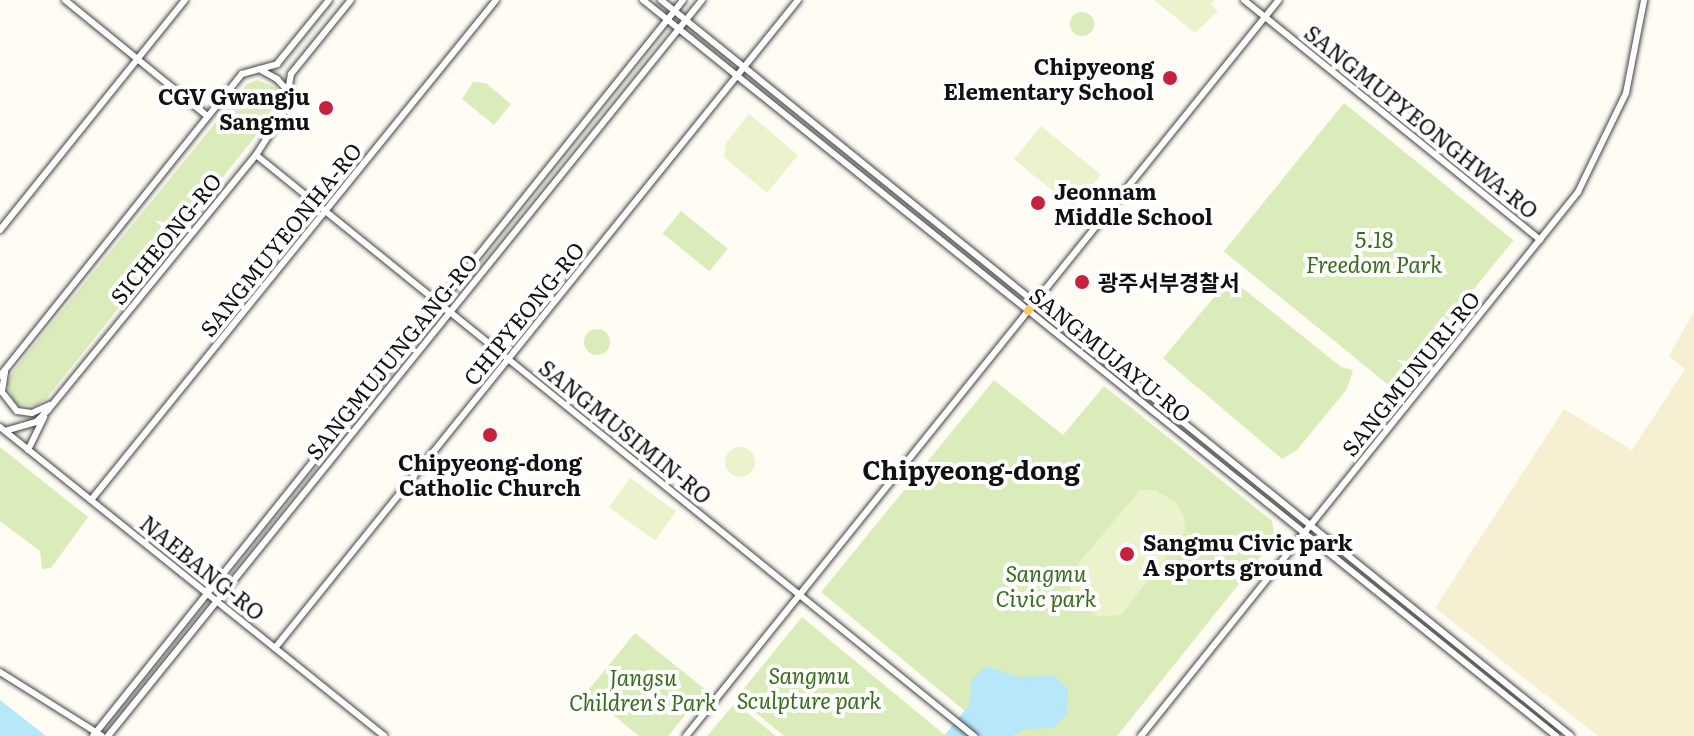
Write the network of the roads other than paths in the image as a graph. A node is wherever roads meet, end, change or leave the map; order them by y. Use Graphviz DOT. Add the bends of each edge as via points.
graph roads {
  1 [pos="65,0"];
  2 [pos="185,0"];
  3 [pos="329,0"];
  4 [pos="351,0"];
  5 [pos="496,0"];
  6 [pos="643,0"];
  7 [pos="661,0"];
  8 [pos="683,0"];
  9 [pos="702,0"];
  10 [pos="798,0"];
  11 [pos="1244,0"];
  12 [pos="1279,0"];
  13 [pos="1644,0"];
  14 [pos="674,10"];
  15 [pos="1265,17"];
  16 [pos="667,19"];
  17 [pos="686,20"];
  18 [pos="679,29"];
  19 [pos="137,59"];
  20 [pos="745,67"];
  21 [pos="259,69"];
  22 [pos="737,76"];
  23 [pos="288,91"];
  24 [pos="207,116"];
  25 [pos="256,155"];
  26 [pos="325,211"];
  27 [pos="0,230"];
  28 [pos="1540,240"];
  29 [pos="438,302"];
  30 [pos="1035,302"];
  31 [pos="449,311"];
  32 [pos="1028,311"];
  33 [pos="508,359"];
  34 [pos="10,361"];
  35 [pos="0,369"];
  36 [pos="0,376"];
  37 [pos="55,402"];
  38 [pos="48,410"];
  39 [pos="2,429"];
  40 [pos="28,450"];
  41 [pos="91,500"];
  42 [pos="1311,524"];
  43 [pos="1304,532"];
  44 [pos="206,593"];
  45 [pos="800,595"];
  46 [pos="218,602"];
  47 [pos="275,648"];
  48 [pos="0,672"];
  49 [pos="100,735"];
  50 [pos="384,736"];
  51 [pos="686,736"];
  52 [pos="974,736"];
  53 [pos="1141,736"];
  54 [pos="1556,736"];
  55 [pos="1571,736"];
  1 -- 19 [label="street"];
  2 -- 19 [label="street"];
  3 -- 21 [label="street, SICHEONG-RO" via="277,64"];
  4 -- 23 [label="street, SICHEONG-RO" via="291,74"];
  5 -- 26 [label="street, SANGMUYEONHA-RO"];
  6 -- 16 [label="street, SANGMUJAYU-RO"];
  7 -- 14 [label="street, SANGMUJAYU-RO"];
  8 -- 14 [label="street, SANGMUJUNGANG-RO"];
  9 -- 17 [label="street, SANGMUJUNGANG-RO"];
  10 -- 20 [label="street, CHIPYEONG-RO"];
  11 -- 15 [label="street, SANGMUPYEONGHWA-RO"];
  12 -- 15 [label="street"];
  13 -- 28 [label="street, SANGMUNURI-RO" via="1632,71 1616,121 1586,180"];
  14 -- 16 [label="street, SANGMUJUNGANG-RO"];
  14 -- 17 [label="street, SANGMUJAYU-RO"];
  15 -- 28 [label="street, SANGMUPYEONGHWA-RO"];
  15 -- 30 [label="street"];
  16 -- 18 [label="street, SANGMUJAYU-RO"];
  16 -- 29 [label="street, SANGMUJUNGANG-RO"];
  17 -- 18 [label="street, SANGMUJUNGANG-RO"];
  17 -- 20 [label="street, SANGMUJAYU-RO"];
  18 -- 22 [label="street, SANGMUJAYU-RO"];
  18 -- 31 [label="street, SANGMUJUNGANG-RO"];
  19 -- 24 [label="street"];
  19 -- 27 [label="street"];
  20 -- 22 [label="street, CHIPYEONG-RO"];
  20 -- 30 [label="street, SANGMUJAYU-RO"];
  21 -- 23 [label="street"];
  21 -- 24 [label="street, SICHEONG-RO" via="242,74"];
  22 -- 32 [label="street, SANGMUJAYU-RO"];
  22 -- 33 [label="street, CHIPYEONG-RO"];
  23 -- 25 [label="street, SICHEONG-RO" via="286,115"];
  24 -- 34 [label="street, SICHEONG-RO"];
  25 -- 26 [label="street, SANGMUSIMIN-RO"];
  25 -- 37 [label="street, SICHEONG-RO"];
  26 -- 29 [label="street, SANGMUSIMIN-RO"];
  26 -- 41 [label="street, SANGMUYEONHA-RO"];
  28 -- 42 [label="street, SANGMUNURI-RO"];
  29 -- 31 [label="street, SANGMUSIMIN-RO"];
  29 -- 44 [label="street, SANGMUJUNGANG-RO"];
  30 -- 32 [label="main road"];
  30 -- 42 [label="street, SANGMUJAYU-RO"];
  31 -- 33 [label="street, SANGMUSIMIN-RO"];
  31 -- 46 [label="street, SANGMUJUNGANG-RO"];
  32 -- 43 [label="street, SANGMUJAYU-RO"];
  32 -- 45 [label="street"];
  33 -- 45 [label="street, SANGMUSIMIN-RO"];
  33 -- 47 [label="street, CHIPYEONG-RO"];
  34 -- 35 [label="street, SICHEONG-RO"];
  34 -- 36 [label="street, SICHEONG-RO"];
  34 -- 37 [label="street" via="1,385 11,406 32,413"];
  37 -- 38 [label="street, SICHEONG-RO"];
  38 -- 39 [label="street, SICHEONG-RO" via="36,422"];
  38 -- 40 [label="street, SICHEONG-RO"];
  39 -- 40 [label="street, NAEBANG-RO"];
  40 -- 41 [label="street, NAEBANG-RO"];
  41 -- 44 [label="street, NAEBANG-RO"];
  42 -- 43 [label="street, SANGMUNURI-RO"];
  42 -- 55 [label="street, SANGMUJAYU-RO"];
  43 -- 53 [label="street, SANGMUNURI-RO"];
  43 -- 54 [label="street, SANGMUJAYU-RO"];
  44 -- 46 [label="street, NAEBANG-RO"];
  44 -- 49 [label="street, SANGMUJUNGANG-RO"];
  45 -- 51 [label="street"];
  45 -- 52 [label="street, SANGMUSIMIN-RO"];
  46 -- 47 [label="street, NAEBANG-RO"];
  46 -- 49 [label="street, SANGMUJUNGANG-RO"];
  47 -- 50 [label="street, NAEBANG-RO"];
  48 -- 49 [label="street"];
}
